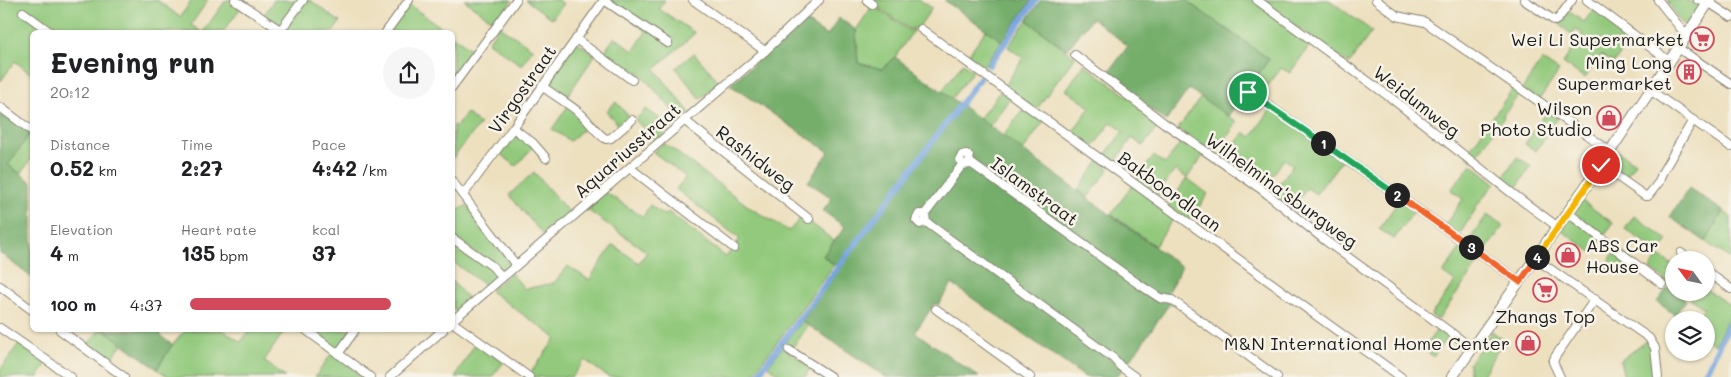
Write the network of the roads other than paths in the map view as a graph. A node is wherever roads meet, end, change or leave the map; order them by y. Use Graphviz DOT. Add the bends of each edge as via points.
graph roads {
  1 [pos="235,0"];
  2 [pos="303,0"];
  3 [pos="409,0"];
  4 [pos="516,0"];
  5 [pos="604,0"];
  6 [pos="693,0"];
  7 [pos="819,0"];
  8 [pos="1256,0"];
  9 [pos="1376,0"];
  10 [pos="1524,0"];
  11 [pos="1572,0"];
  12 [pos="1587,0"];
  13 [pos="1660,0"];
  14 [pos="1705,1"];
  15 [pos="23,12"];
  16 [pos="1731,17"];
  17 [pos="921,29"];
  18 [pos="47,30"];
  19 [pos="279,30"];
  20 [pos="283,30"];
  21 [pos="387,30"];
  22 [pos="1686,35"];
  23 [pos="576,39"];
  24 [pos="668,43"];
  25 [pos="1678,48"];
  26 [pos="765,51"];
  27 [pos="1075,55"];
  28 [pos="1669,61"];
  29 [pos="632,80"];
  30 [pos="455,83"];
  31 [pos="1731,84"];
  32 [pos="542,86"];
  33 [pos="1650,90"];
  34 [pos="1248,92"];
  35 [pos="0,107"];
  36 [pos="632,120"];
  37 [pos="684,120"];
  38 [pos="1693,120"];
  39 [pos="513,128"];
  40 [pos="30,130"];
  41 [pos="1731,147"];
  42 [pos="1610,151"];
  43 [pos="546,158"];
  44 [pos="1601,165"];
  45 [pos="630,168"];
  46 [pos="455,185"];
  47 [pos="463,195"];
  48 [pos="1568,213"];
  49 [pos="808,218"];
  50 [pos="1558,227"];
  51 [pos="455,240"];
  52 [pos="734,248"];
  53 [pos="1536,259"];
  54 [pos="516,265"];
  55 [pos="502,277"];
  56 [pos="1715,277"];
  57 [pos="1520,282"];
  58 [pos="1662,284"];
  59 [pos="0,286"];
  60 [pos="1731,289"];
  61 [pos="1595,299"];
  62 [pos="30,308"];
  63 [pos="936,309"];
  64 [pos="455,318"];
  65 [pos="455,323"];
  66 [pos="0,328"];
  67 [pos="63,332"];
  68 [pos="309,332"];
  69 [pos="354,332"];
  70 [pos="441,332"];
  71 [pos="1472,348"];
  72 [pos="789,350"];
  73 [pos="338,354"];
  74 [pos="70,377"];
  75 [pos="124,377"];
  76 [pos="370,377"];
  77 [pos="390,377"];
  78 [pos="529,377"];
  79 [pos="831,377"];
  80 [pos="1030,377"];
  81 [pos="1135,377"];
  82 [pos="1277,377"];
  83 [pos="1401,377"];
  84 [pos="1452,377"];
  85 [pos="1560,377"];
  86 [pos="1658,377"];
  1 -- 19 [label="street"];
  2 -- 20 [label="street"];
  3 -- 21 [label="street"];
  4 -- 30 [label="street"];
  5 -- 23 [label="street, Virgostraat"];
  5 -- 24 [label="street"];
  6 -- 26 [label="street"];
  7 -- 26 [label="street, Aquariusstraat"];
  8 -- 50 [label="street, Weidumweg" via="1395,101"];
  9 -- 42 [label="street" via="1396,16 1425,22"];
  10 -- 11 [label="street" via="1555,21"];
  12 -- 28 [label="street"];
  13 -- 22 [label="street"];
  14 -- 16 [label="street"];
  14 -- 22 [label="main road"];
  15 -- 18 [label="street"];
  17 -- 83 [label="street, Bakboordlaan"];
  22 -- 25 [label="main road"];
  23 -- 29 [label="street"];
  23 -- 32 [label="street, Virgostraat"];
  25 -- 28 [label="main road"];
  25 -- 31 [label="street"];
  26 -- 37 [label="street, Aquariusstraat"];
  27 -- 71 [label="street, Wilhelmina'sburgweg"];
  28 -- 33 [label="main road"];
  32 -- 36 [label="street" via="580,114 606,139"];
  32 -- 39 [label="street, Virgostraat"];
  33 -- 38 [label="street"];
  33 -- 42 [label="main road"];
  34 -- 57 [label="street"];
  35 -- 40 [label="street"];
  37 -- 45 [label="street, Aquariusstraat"];
  37 -- 49 [label="street, Rashidweg"];
  38 -- 41 [label="street"];
  38 -- 44 [label="street" via="1648,196"];
  39 -- 43 [label="street"];
  39 -- 47 [label="street, Virgostraat"];
  42 -- 44 [label="main road"];
  44 -- 48 [label="main road"];
  45 -- 52 [label="street"];
  45 -- 54 [label="street, Aquariusstraat"];
  46 -- 47 [label="street"];
  47 -- 54 [label="street"];
  48 -- 50 [label="main road"];
  48 -- 58 [label="street"];
  50 -- 53 [label="main road"];
  51 -- 55 [label="street"];
  53 -- 57 [label="main road"];
  53 -- 61 [label="street"];
  54 -- 55 [label="street, Aquariusstraat"];
  55 -- 64 [label="street, Aquariusstraat"];
  56 -- 60 [label="street"];
  57 -- 71 [label="main road"];
  59 -- 62 [label="street"];
  61 -- 85 [label="street" via="1553,362"];
  61 -- 86 [label="street" via="1648,338 1655,348"];
  63 -- 80 [label="street"];
  65 -- 78 [label="street"];
  66 -- 74 [label="street"];
  67 -- 75 [label="street"];
  68 -- 73 [label="street"];
  69 -- 73 [label="street"];
  70 -- 77 [label="street"];
  71 -- 84 [label="main road"];
  72 -- 79 [label="street"];
  73 -- 76 [label="street"];
  81 -- 82 [label="street, Islamstraat" via="926,218 966,164 1160,298 1172,300"];
}
